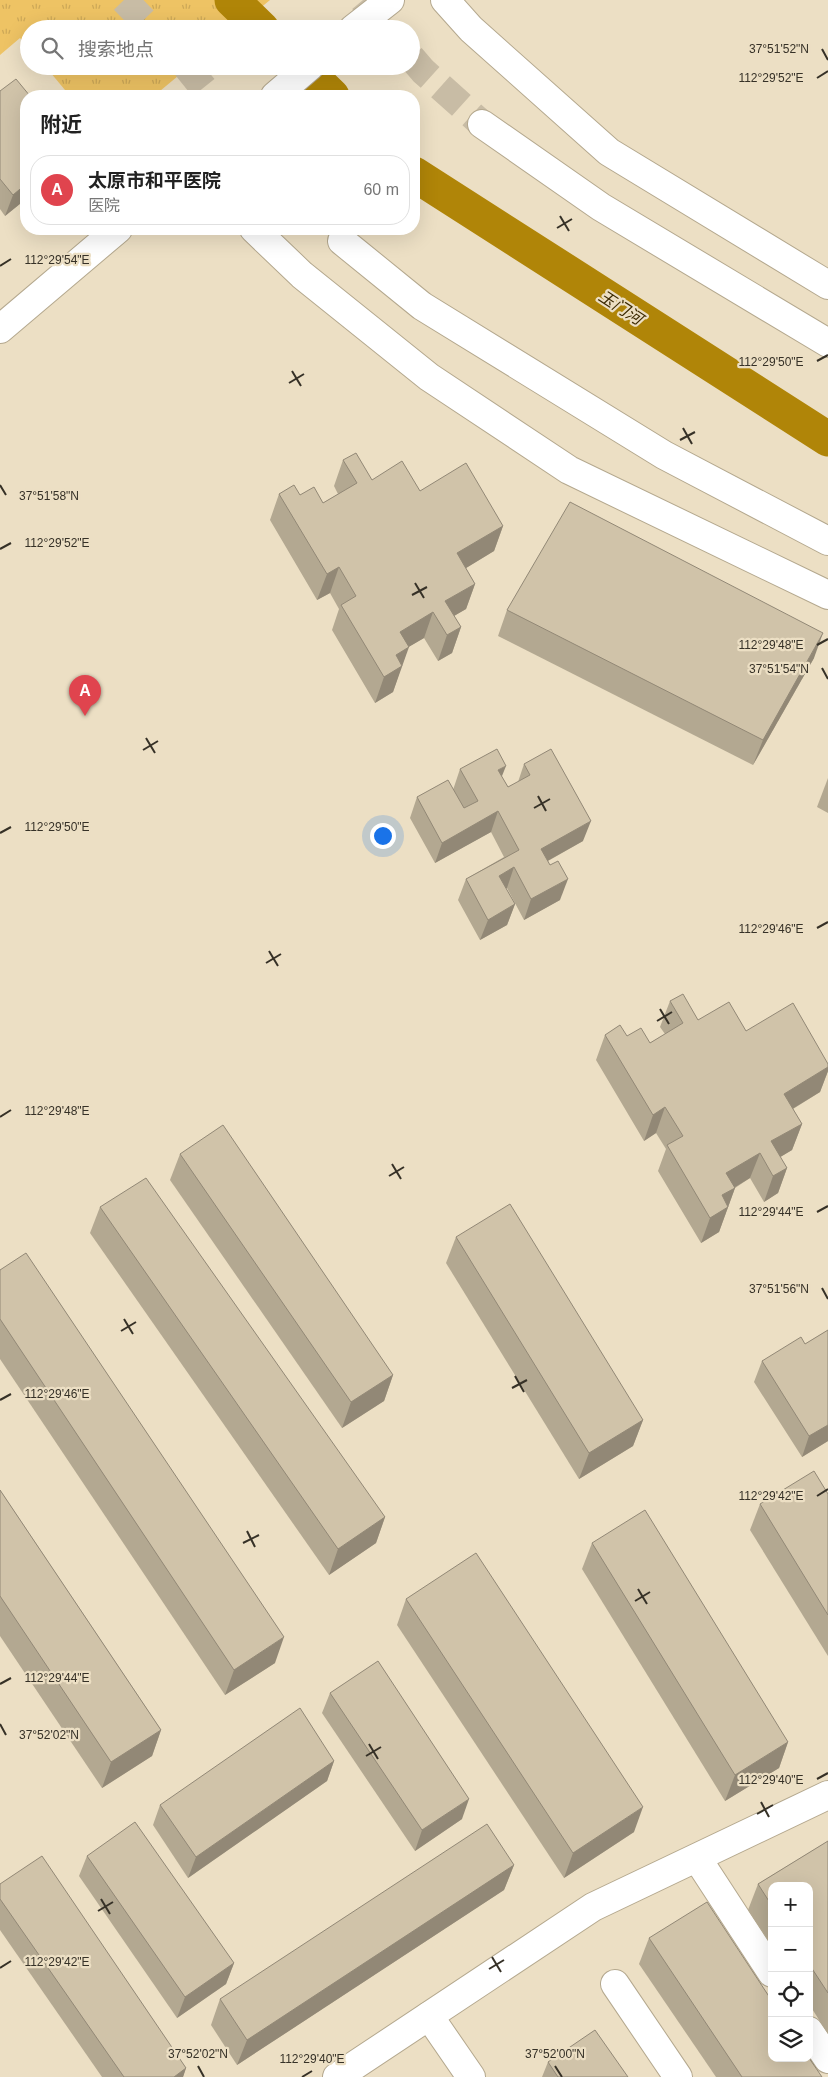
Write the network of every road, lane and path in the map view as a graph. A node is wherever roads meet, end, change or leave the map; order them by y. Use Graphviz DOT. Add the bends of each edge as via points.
graph roads {
  1 [pos="390,0"];
  2 [pos="444,0"];
  3 [pos="365,20"];
  4 [pos="300,75"];
  5 [pos="282,90"];
  6 [pos="482,124"];
  7 [pos="111,235"];
  8 [pos="260,235"];
  9 [pos="342,241"];
  10 [pos="828,285"];
  11 [pos="0,329"];
  12 [pos="828,343"];
  13 [pos="828,541"];
  14 [pos="828,595"];
  15 [pos="828,1795"];
  16 [pos="697,1858"];
  17 [pos="771,1972"];
  18 [pos="616,1984"];
  19 [pos="429,2016"];
  20 [pos="813,2036"];
  21 [pos="828,2059"];
  22 [pos="338,2077"];
  23 [pos="471,2077"];
  24 [pos="678,2077"];
  1 -- 3 [label="street"];
  2 -- 10 [label="street" via="471,29 609,152"];
  4 -- 5 [label="street"];
  6 -- 12 [label="street" via="602,206"];
  7 -- 11 [label="street"];
  8 -- 14 [label="street" via="302,275 429,377 569,470"];
  9 -- 13 [label="street" via="422,306 656,450"];
  15 -- 16 [label="street"];
  16 -- 17 [label="street"];
  16 -- 19 [label="street" via="592,1907"];
  18 -- 24 [label="street"];
  19 -- 22 [label="street"];
  19 -- 23 [label="street"];
  20 -- 21 [label="street"];
}
